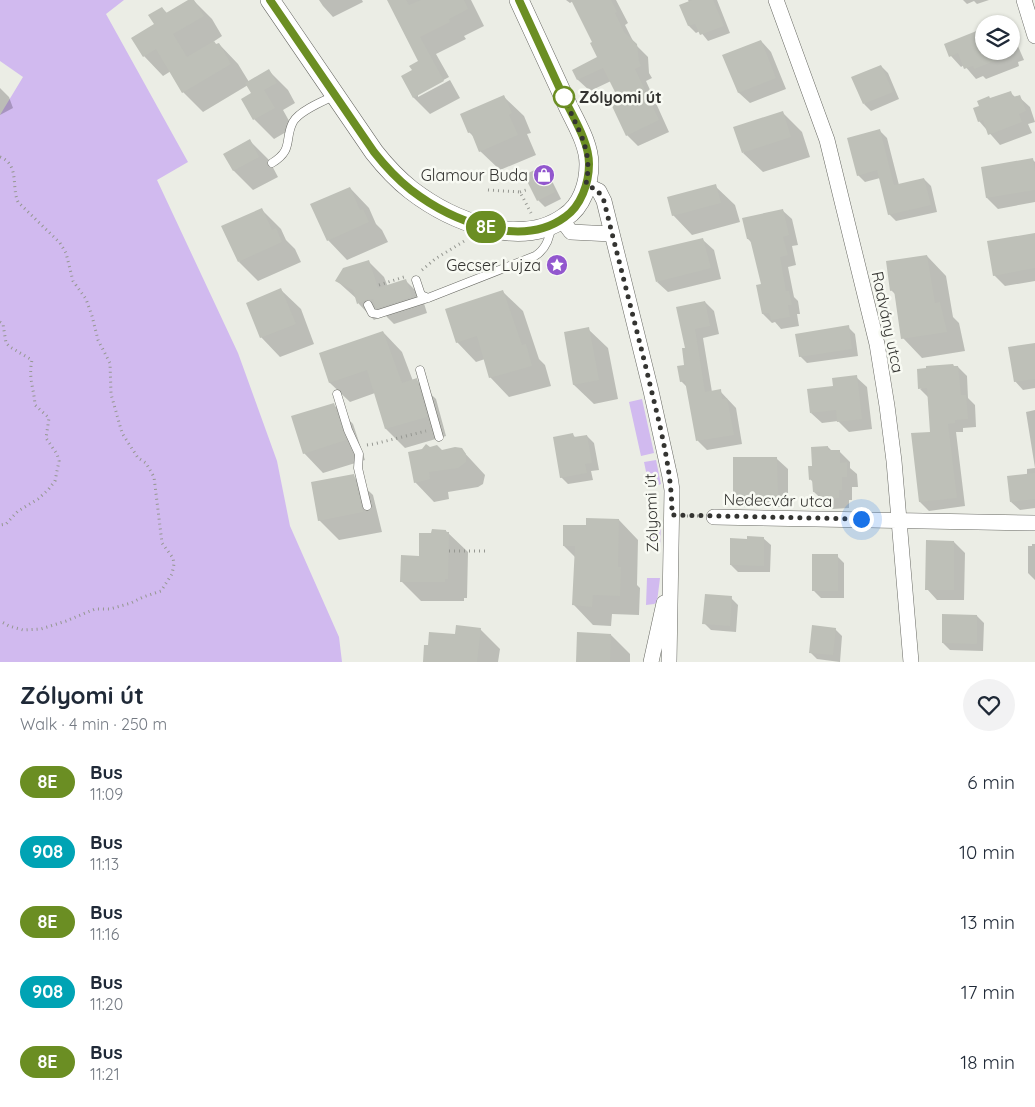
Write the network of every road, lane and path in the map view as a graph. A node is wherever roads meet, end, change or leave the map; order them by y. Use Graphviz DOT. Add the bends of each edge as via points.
graph roads {
  1 [pos="270,0"];
  2 [pos="519,0"];
  3 [pos="776,0"];
  4 [pos="1024,0"];
  5 [pos="1035,36"];
  6 [pos="336,95"];
  7 [pos="0,157"];
  8 [pos="272,163"];
  9 [pos="586,184"];
  10 [pos="488,190"];
  11 [pos="526,190"];
  12 [pos="520,192"];
  13 [pos="531,214"];
  14 [pos="556,223"];
  15 [pos="485,227"];
  16 [pos="612,234"];
  17 [pos="415,275"];
  18 [pos="379,285"];
  19 [pos="428,298"];
  20 [pos="368,305"];
  21 [pos="0,322"];
  22 [pos="420,370"];
  23 [pos="337,394"];
  24 [pos="348,430"];
  25 [pos="438,433"];
  26 [pos="367,506"];
  27 [pos="672,515"];
  28 [pos="714,517"];
  29 [pos="898,519"];
  30 [pos="1035,523"];
  31 [pos="0,525"];
  32 [pos="449,551"];
  33 [pos="489,551"];
  34 [pos="670,587"];
  35 [pos="0,621"];
  36 [pos="651,662"];
  37 [pos="670,662"];
  38 [pos="910,662"];
  1 -- 6 [label="street"];
  2 -- 9 [label="street" via="582,137 589,162"];
  3 -- 29 [label="street, Radvány utca" via="828,140 858,263 877,344 887,406"];
  4 -- 5 [label="street"];
  6 -- 8 [label="lane" via="295,119 284,152"];
  6 -- 15 [label="street" via="379,159 410,190 444,212"];
  7 -- 35 [label="path" via="12,166 18,202 60,243 74,281 86,299 98,340 110,363 111,394 122,433 154,477 162,543 174,564 172,574 161,591 131,603 95,609 41,629 23,630"];
  9 -- 14 [label="street" via="576,208"];
  9 -- 16 [label="street, Zólyomi út" via="598,191 604,201"];
  10 -- 12 [label="path"];
  11 -- 12 [label="path"];
  12 -- 13 [label="path"];
  14 -- 15 [label="street" via="532,231"];
  14 -- 16 [label="street" via="571,232"];
  14 -- 19 [label="lane" via="550,239 535,256"];
  15 -- 17 [label="path"];
  16 -- 27 [label="street, Zólyomi út" via="652,391 670,477"];
  17 -- 18 [label="path"];
  17 -- 19 [label="lane" via="421,295"];
  19 -- 20 [label="lane" via="378,314 372,313"];
  21 -- 31 [label="path" via="6,343 32,360 30,377 35,405 49,418 46,438 59,461 55,480 48,490 18,511 6,524"];
  22 -- 25 [label="lane"];
  23 -- 24 [label="lane"];
  24 -- 25 [label="path" via="353,428 360,442 370,445"];
  24 -- 26 [label="lane" via="359,454 358,468"];
  27 -- 28 [label="path, Nedecvár utca"];
  27 -- 34 [label="street, Zólyomi út"];
  28 -- 29 [label="street, Nedecvár utca"];
  29 -- 30 [label="street, Nedecvár utca"];
  29 -- 38 [label="street, Radvány utca"];
  32 -- 33 [label="path"];
  34 -- 36 [label="street, Zólyomi út"];
  34 -- 37 [label="street, Zólyomi út"];
}
